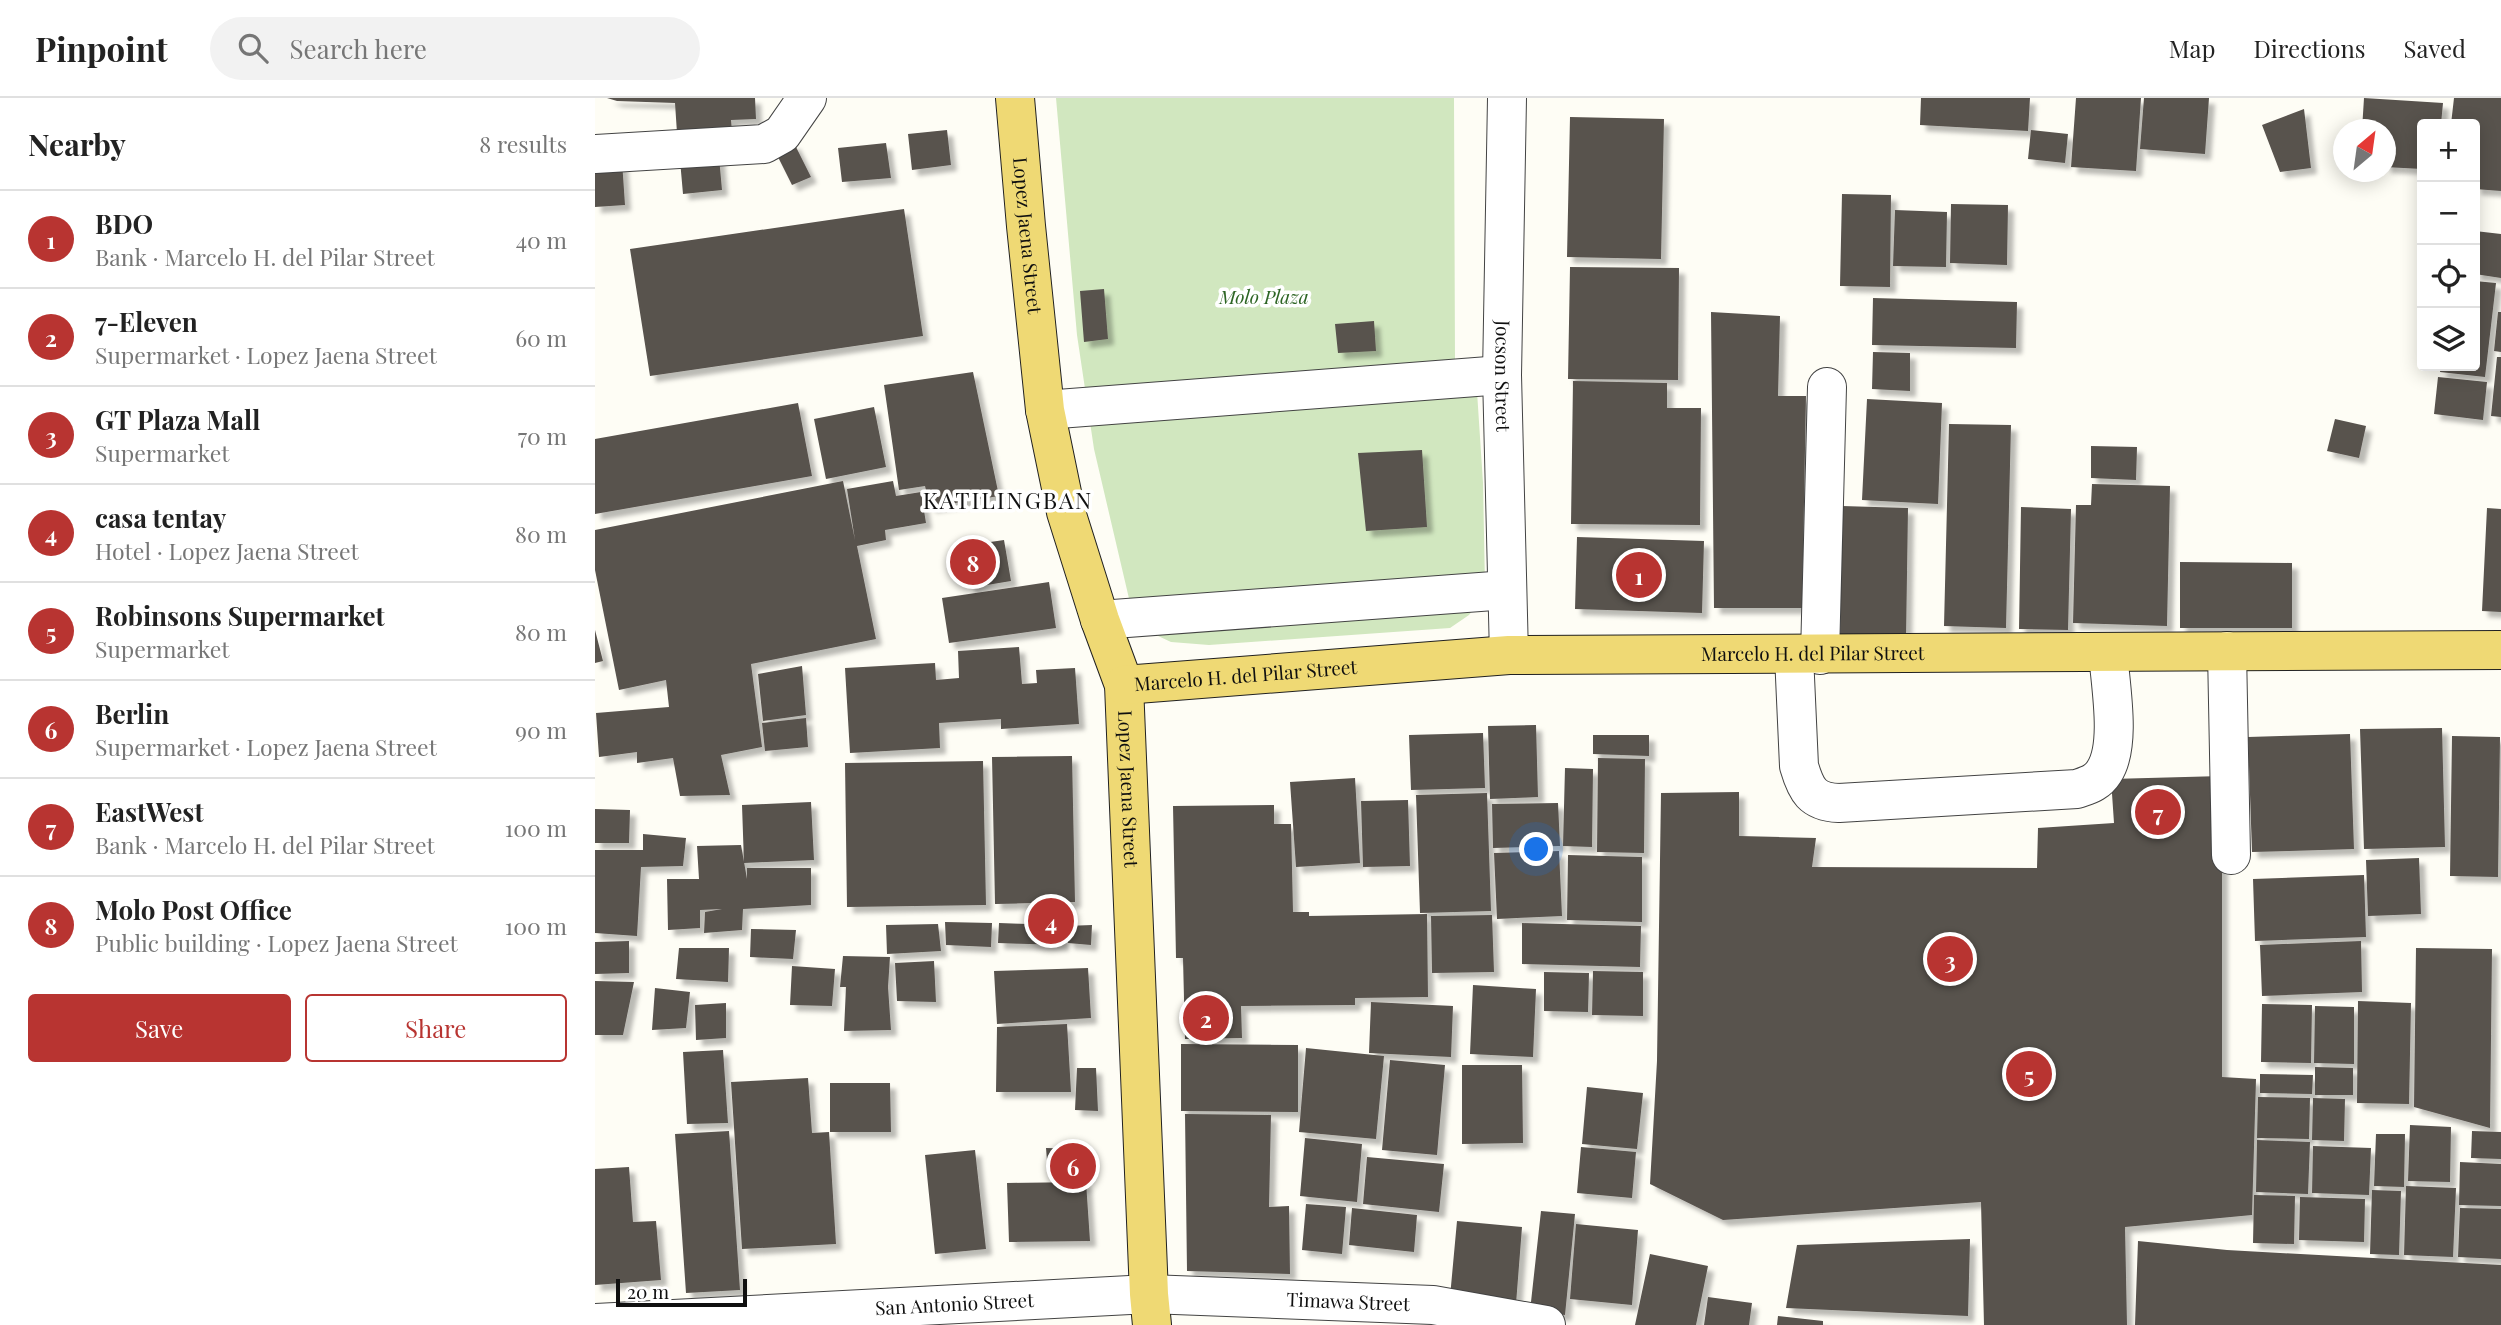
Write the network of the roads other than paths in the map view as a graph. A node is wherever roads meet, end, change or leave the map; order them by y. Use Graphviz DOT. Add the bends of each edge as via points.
graph roads {
  1 [pos="807,98"];
  2 [pos="1015,98"];
  3 [pos="1507,98"];
  4 [pos="595,154"];
  5 [pos="1502,375"];
  6 [pos="1827,387"];
  7 [pos="1045,410"];
  8 [pos="1507,590"];
  9 [pos="1100,620"];
  10 [pos="2501,650"];
  11 [pos="2227,651"];
  12 [pos="2108,652"];
  13 [pos="1509,655"];
  14 [pos="1807,655"];
  15 [pos="1124,685"];
  16 [pos="2231,855"];
  17 [pos="1150,1309"];
  18 [pos="595,1323"];
  19 [pos="1546,1325"];
  1 -- 4 [label="street" via="782,134 764,144"];
  2 -- 7 [label="main road, Lopez Jaena Street"];
  3 -- 5 [label="street, Jocson Street"];
  5 -- 7 [label="street"];
  5 -- 8 [label="street, Jocson Street"];
  6 -- 14 [label="street"];
  7 -- 9 [label="main road, Lopez Jaena Street" via="1066,512"];
  8 -- 9 [label="street"];
  8 -- 13 [label="street, Jocson Street"];
  9 -- 15 [label="main road, Lopez Jaena Street"];
  10 -- 11 [label="main road, Marcelo H. del Pilar Street"];
  11 -- 12 [label="main road, Marcelo H. del Pilar Street"];
  11 -- 16 [label="street"];
  12 -- 14 [label="main road, Marcelo H. del Pilar Street"];
  12 -- 14 [label="street" via="2113,739 2105,772 2094,783 2077,789 1839,803 1825,803 1812,795 1799,766"];
  13 -- 14 [label="main road, Marcelo H. del Pilar Street"];
  13 -- 15 [label="main road, Marcelo H. del Pilar Street"];
  15 -- 17 [label="main road, Lopez Jaena Street"];
  17 -- 18 [label="street, San Antonio Street"];
  17 -- 19 [label="street, Timawa Street" via="1433,1305"];
}
